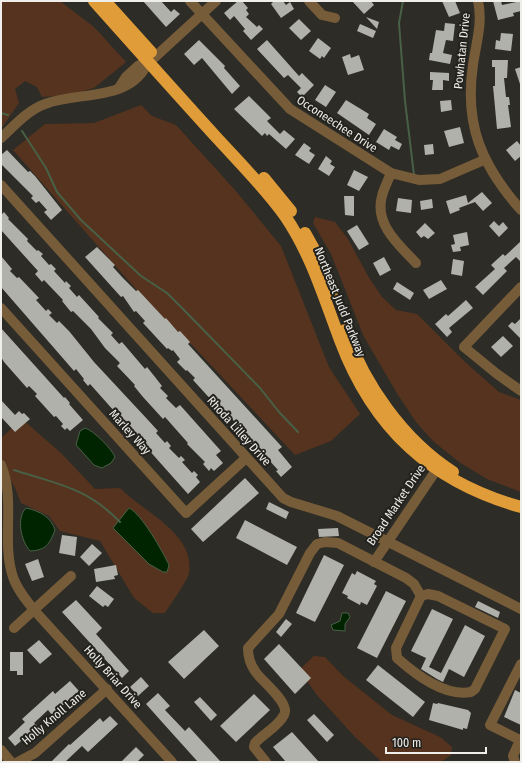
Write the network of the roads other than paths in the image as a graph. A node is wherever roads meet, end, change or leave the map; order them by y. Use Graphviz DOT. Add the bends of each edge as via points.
graph roads {
  1 [pos="94,1"];
  2 [pos="105,1"];
  3 [pos="190,1"];
  4 [pos="216,1"];
  5 [pos="309,1"];
  6 [pos="478,1"];
  7 [pos="202,14"];
  8 [pos="335,18"];
  9 [pos="152,59"];
  10 [pos="1,138"];
  11 [pos="484,160"];
  12 [pos="391,173"];
  13 [pos="1,185"];
  14 [pos="521,210"];
  15 [pos="416,263"];
  16 [pos="521,287"];
  17 [pos="1,308"];
  18 [pos="521,391"];
  19 [pos="246,458"];
  20 [pos="1,465"];
  21 [pos="438,466"];
  22 [pos="521,500"];
  23 [pos="521,507"];
  24 [pos="387,542"];
  25 [pos="5,549"];
  26 [pos="374,562"];
  27 [pos="71,576"];
  28 [pos="421,596"];
  29 [pos="521,609"];
  30 [pos="34,610"];
  31 [pos="14,628"];
  32 [pos="521,664"];
  33 [pos="107,689"];
  34 [pos="1,750"];
  35 [pos="167,760"];
  36 [pos="11,762"];
  37 [pos="18,762"];
  38 [pos="266,762"];
  39 [pos="515,762"];
  1 -- 9 [label="highway, Northeast Judd Parkway"];
  2 -- 9 [label="highway, Northeast Judd Parkway"];
  3 -- 7 [label="street, Occoneechee Drive"];
  4 -- 7 [label="street"];
  5 -- 8 [label="street" via="322,15"];
  6 -- 11 [label="street, Powhatan Drive" via="480,20 470,90 475,131"];
  7 -- 9 [label="street"];
  7 -- 12 [label="street, Occoneechee Drive" via="290,109"];
  9 -- 10 [label="street" via="138,66 119,88 102,94 44,104 25,116"];
  9 -- 21 [label="highway, Northeast Judd Parkway" via="284,215 312,266 357,379 413,452"];
  11 -- 12 [label="street, Occoneechee Drive" via="440,179 419,180"];
  11 -- 14 [label="street, Powhatan Drive" via="497,181"];
  12 -- 15 [label="street" via="382,197 382,218 387,230"];
  13 -- 19 [label="street, Rhoda Lilley Drive"];
  16 -- 18 [label="street" via="464,348"];
  17 -- 19 [label="street, Marley Way" via="186,513"];
  19 -- 24 [label="street, Rhoda Lilley Drive" via="284,498 337,516"];
  20 -- 25 [label="street, Holly Briar Drive" via="7,486"];
  21 -- 22 [label="highway, Northeast Judd Parkway" via="478,485"];
  21 -- 23 [label="highway, Northeast Judd Parkway" via="483,495"];
  21 -- 24 [label="street, Broad Market Drive"];
  24 -- 26 [label="street, Broad Market Drive"];
  24 -- 29 [label="street, Rhoda Lilley Drive"];
  25 -- 30 [label="street, Holly Briar Drive" via="21,594"];
  26 -- 28 [label="street" via="406,578 414,584"];
  26 -- 38 [label="street" via="338,543 317,544 279,614 248,648 255,672 280,699 285,709 285,714 278,722 255,743 254,747"];
  27 -- 30 [label="street"];
  28 -- 28 [label="street" via="396,648 397,658 432,683 448,690 471,692 505,629 438,596"];
  30 -- 31 [label="street"];
  30 -- 33 [label="street, Holly Briar Drive"];
  32 -- 39 [label="street" via="490,725 520,740 513,756"];
  33 -- 35 [label="street, Holly Briar Drive"];
  33 -- 37 [label="street, Holly Knoll Lane" via="35,753"];
  34 -- 36 [label="street"];
}
